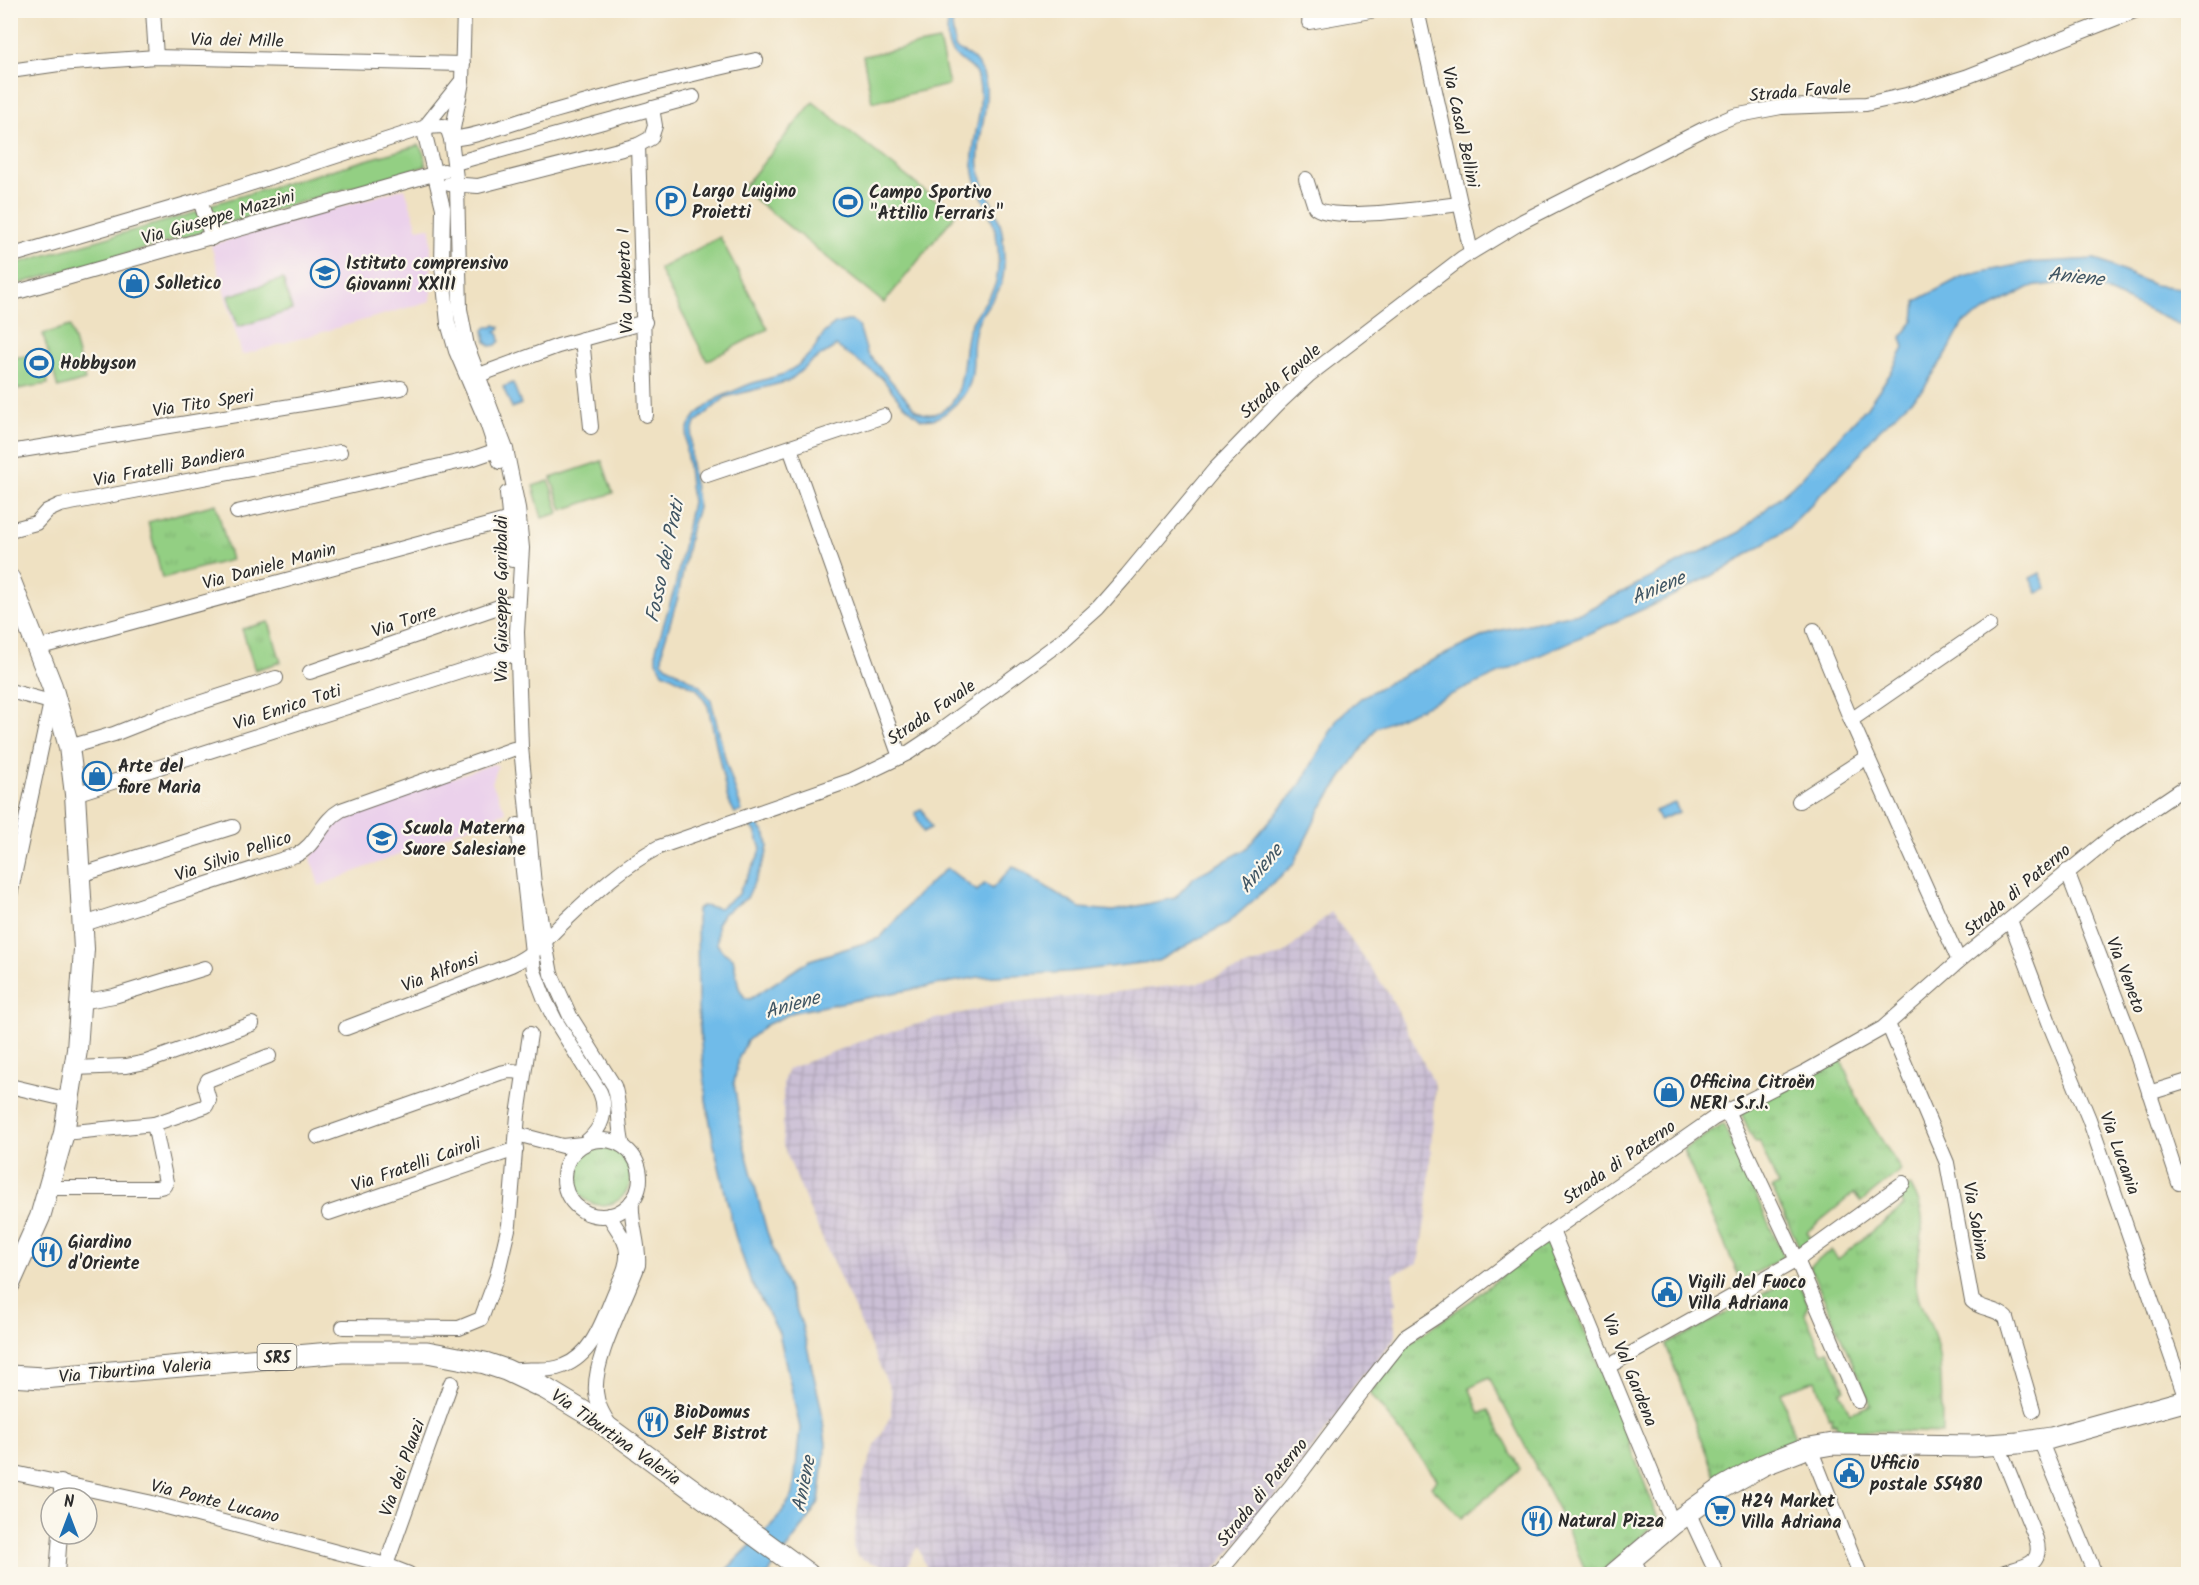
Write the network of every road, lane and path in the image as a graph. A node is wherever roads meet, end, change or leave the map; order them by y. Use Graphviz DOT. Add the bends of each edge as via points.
graph roads {
  1 [pos="153,10"];
  2 [pos="464,10"];
  3 [pos="1376,10"];
  4 [pos="1417,10"];
  5 [pos="2137,10"];
  6 [pos="1309,22"];
  7 [pos="156,57"];
  8 [pos="756,60"];
  9 [pos="463,64"];
  10 [pos="10,71"];
  11 [pos="462,82"];
  12 [pos="693,97"];
  13 [pos="652,108"];
  14 [pos="426,127"];
  15 [pos="451,139"];
  16 [pos="638,144"];
  17 [pos="455,166"];
  18 [pos="436,177"];
  19 [pos="1306,179"];
  20 [pos="457,186"];
  21 [pos="200,200"];
  22 [pos="1460,204"];
  23 [pos="212,238"];
  24 [pos="1471,252"];
  25 [pos="10,256"];
  26 [pos="10,294"];
  27 [pos="645,322"];
  28 [pos="582,339"];
  29 [pos="479,375"];
  30 [pos="400,388"];
  31 [pos="646,415"];
  32 [pos="884,416"];
  33 [pos="591,427"];
  34 [pos="789,448"];
  35 [pos="497,450"];
  36 [pos="10,452"];
  37 [pos="340,452"];
  38 [pos="707,476"];
  39 [pos="237,512"];
  40 [pos="510,519"];
  41 [pos="10,530"];
  42 [pos="10,579"];
  43 [pos="510,603"];
  44 [pos="1989,625"];
  45 [pos="1814,630"];
  46 [pos="37,648"];
  47 [pos="510,655"];
  48 [pos="310,672"];
  49 [pos="276,678"];
  50 [pos="10,691"];
  51 [pos="54,703"];
  52 [pos="1851,720"];
  53 [pos="69,747"];
  54 [pos="513,749"];
  55 [pos="900,757"];
  56 [pos="1867,757"];
  57 [pos="2188,785"];
  58 [pos="75,794"];
  59 [pos="1799,801"];
  60 [pos="233,826"];
  61 [pos="2067,871"];
  62 [pos="80,875"];
  63 [pos="10,896"];
  64 [pos="2010,920"];
  65 [pos="84,924"];
  66 [pos="544,944"];
  67 [pos="531,954"];
  68 [pos="1959,961"];
  69 [pos="205,968"];
  70 [pos="81,1002"];
  71 [pos="252,1024"];
  72 [pos="1888,1024"];
  73 [pos="346,1028"];
  74 [pos="530,1034"];
  75 [pos="269,1056"];
  76 [pos="74,1068"];
  77 [pos="524,1072"];
  78 [pos="2188,1081"];
  79 [pos="10,1086"];
  80 [pos="2149,1093"];
  81 [pos="69,1101"];
  82 [pos="1727,1112"];
  83 [pos="154,1124"];
  84 [pos="64,1133"];
  85 [pos="517,1134"];
  86 [pos="318,1137"];
  87 [pos="585,1143"];
  88 [pos="556,1145"];
  89 [pos="623,1146"];
  90 [pos="516,1149"];
  91 [pos="564,1165"];
  92 [pos="1903,1183"];
  93 [pos="2179,1183"];
  94 [pos="50,1188"];
  95 [pos="632,1202"];
  96 [pos="329,1213"];
  97 [pos="609,1215"];
  98 [pos="1552,1231"];
  99 [pos="1797,1260"];
  100 [pos="10,1284"];
  101 [pos="343,1327"];
  102 [pos="1609,1366"];
  103 [pos="508,1372"];
  104 [pos="10,1376"];
  105 [pos="43,1378"];
  106 [pos="451,1383"];
  107 [pos="10,1386"];
  108 [pos="1858,1401"];
  109 [pos="2188,1402"];
  110 [pos="2033,1410"];
  111 [pos="612,1431"];
  112 [pos="2040,1440"];
  113 [pos="1998,1445"];
  114 [pos="1810,1448"];
  115 [pos="10,1472"];
  116 [pos="60,1482"];
  117 [pos="60,1486"];
  118 [pos="1680,1518"];
  119 [pos="59,1546"];
  120 [pos="387,1565"];
  121 [pos="1637,1567"];
  122 [pos="2005,1572"];
  123 [pos="57,1575"];
  124 [pos="409,1575"];
  125 [pos="808,1575"];
  126 [pos="1218,1575"];
  127 [pos="1614,1575"];
  128 [pos="1717,1575"];
  129 [pos="1860,1575"];
  130 [pos="2095,1575"];
  1 -- 7 [label="street"];
  2 -- 9 [label="street, Via Giuseppe Garibaldi"];
  3 -- 6 [label="street"];
  4 -- 22 [label="street, Via Casal Bellini"];
  5 -- 24 [label="street, Strada Favale" via="1966,77 1911,94 1866,104 1781,107 1734,116 1580,190"];
  7 -- 9 [label="street, Via dei Mille"];
  7 -- 10 [label="street, Via dei Mille"];
  8 -- 15 [label="street"];
  9 -- 11 [label="street, Via Giuseppe Garibaldi"];
  11 -- 14 [label="street"];
  11 -- 15 [label="street, Via Giuseppe Garibaldi"];
  12 -- 13 [label="street"];
  13 -- 16 [label="street" via="655,126 651,138"];
  13 -- 17 [label="street"];
  14 -- 15 [label="street" via="443,126"];
  14 -- 18 [label="street" via="425,139"];
  14 -- 21 [label="street, Via Giuseppe Mazzini"];
  15 -- 17 [label="street, Via Giuseppe Garibaldi"];
  16 -- 20 [label="street" via="478,186"];
  16 -- 27 [label="street, Via Umberto I"];
  17 -- 18 [label="street, Via Giuseppe Mazzini"];
  17 -- 20 [label="street, Via Giuseppe Garibaldi"];
  18 -- 20 [label="street"];
  18 -- 23 [label="street, Via Giuseppe Mazzini"];
  18 -- 35 [label="street, Via Giuseppe Garibaldi" via="444,221 442,266 448,323"];
  19 -- 22 [label="street" via="1315,207 1325,213 1356,214"];
  20 -- 29 [label="street, Via Giuseppe Garibaldi" via="460,316"];
  21 -- 23 [label="street"];
  21 -- 25 [label="street, Via Giuseppe Mazzini"];
  22 -- 24 [label="street, Via Casal Bellini"];
  23 -- 26 [label="street, Via Giuseppe Mazzini"];
  24 -- 55 [label="street, Strada Favale" via="1288,394 1215,469 1120,583 1077,627"];
  27 -- 28 [label="street"];
  27 -- 31 [label="street, Via Umberto I"];
  28 -- 29 [label="street"];
  28 -- 33 [label="street"];
  29 -- 66 [label="street, Via Giuseppe Garibaldi" via="506,449 520,520 521,747 531,865"];
  30 -- 36 [label="street, Via Tito Speri"];
  32 -- 34 [label="street"];
  34 -- 38 [label="street"];
  34 -- 55 [label="street"];
  35 -- 39 [label="street"];
  35 -- 40 [label="street, Via Giuseppe Garibaldi"];
  37 -- 41 [label="street, Via Fratelli Bandiera" via="60,505 36,523"];
  40 -- 43 [label="street, Via Giuseppe Garibaldi"];
  40 -- 46 [label="street, Via Daniele Manin"];
  42 -- 46 [label="main road"];
  43 -- 47 [label="street, Via Giuseppe Garibaldi"];
  43 -- 48 [label="street, Via Torre"];
  44 -- 52 [label="street"];
  45 -- 52 [label="street"];
  46 -- 51 [label="main road"];
  47 -- 54 [label="street, Via Giuseppe Garibaldi"];
  47 -- 58 [label="street, Via Enrico Toti"];
  49 -- 53 [label="street"];
  50 -- 51 [label="street"];
  51 -- 53 [label="main road"];
  51 -- 63 [label="street"];
  52 -- 56 [label="street"];
  53 -- 58 [label="main road"];
  54 -- 65 [label="street, Via Silvio Pellico" via="338,812 310,846 296,855"];
  54 -- 67 [label="street, Via Giuseppe Garibaldi"];
  55 -- 66 [label="street, Strada Favale" via="839,785 659,846 571,914"];
  56 -- 59 [label="street"];
  56 -- 68 [label="street"];
  57 -- 61 [label="street, Strada di Paterno"];
  58 -- 62 [label="main road"];
  60 -- 62 [label="street"];
  61 -- 64 [label="street, Strada di Paterno"];
  61 -- 80 [label="street, Via Veneto"];
  62 -- 65 [label="main road"];
  64 -- 68 [label="street, Strada di Paterno"];
  64 -- 109 [label="street, Via Lucania" via="2089,1119"];
  65 -- 70 [label="main road"];
  66 -- 67 [label="street, Via Alfonsi"];
  66 -- 89 [label="street, Via Giuseppe Garibaldi" via="563,1002 614,1086"];
  67 -- 73 [label="street, Via Alfonsi"];
  67 -- 87 [label="street, Via Giuseppe Garibaldi" via="545,1000 602,1097 603,1119"];
  68 -- 72 [label="street, Strada di Paterno"];
  69 -- 70 [label="street"];
  70 -- 76 [label="main road"];
  71 -- 76 [label="street" via="146,1062"];
  72 -- 82 [label="street, Strada di Paterno"];
  72 -- 110 [label="street, Via Sabina" via="1947,1163 1972,1300 2006,1318"];
  74 -- 77 [label="street"];
  75 -- 83 [label="street" via="208,1080 206,1106"];
  76 -- 81 [label="main road"];
  77 -- 85 [label="street"];
  77 -- 86 [label="street" via="500,1073"];
  78 -- 80 [label="street"];
  79 -- 81 [label="street"];
  80 -- 93 [label="street, Via Veneto"];
  81 -- 84 [label="main road"];
  82 -- 98 [label="street, Strada di Paterno"];
  82 -- 99 [label="street"];
  83 -- 84 [label="street"];
  83 -- 94 [label="street" via="167,1177 164,1186"];
  84 -- 94 [label="main road"];
  85 -- 88 [label="street"];
  85 -- 90 [label="street"];
  87 -- 88 [label="street"];
  87 -- 89 [label="street" via="605,1139"];
  87 -- 91 [label="street"];
  88 -- 91 [label="street"];
  89 -- 95 [label="street" via="638,1165 640,1178"];
  90 -- 96 [label="street, Via Fratelli Cairoli"];
  90 -- 101 [label="street" via="508,1225 497,1276 482,1318 459,1328"];
  91 -- 97 [label="street" via="564,1188 575,1206 596,1216"];
  92 -- 99 [label="street"];
  94 -- 100 [label="main road"];
  95 -- 97 [label="street"];
  95 -- 111 [label="street" via="638,1265 596,1378 599,1407"];
  97 -- 103 [label="street" via="626,1247 627,1264 598,1332 584,1352 565,1366"];
  98 -- 102 [label="street, Via Val Gardena"];
  98 -- 126 [label="street, Strada di Paterno" via="1406,1337"];
  99 -- 102 [label="street"];
  99 -- 108 [label="street"];
  102 -- 118 [label="street, Via Val Gardena"];
  103 -- 105 [label="main road, Via Tiburtina Valeria / SR5" via="449,1355 389,1351 308,1354"];
  103 -- 111 [label="main road, Via Tiburtina Valeria / SR5" via="554,1393"];
  104 -- 105 [label="main road, Via Tiburtina Valeria"];
  105 -- 107 [label="main road, Via Tiburtina Valeria"];
  106 -- 120 [label="street, Via dei Plauzi"];
  109 -- 112 [label="main road"];
  111 -- 125 [label="main road, Via Tiburtina Valeria / SR5"];
  112 -- 113 [label="main road"];
  112 -- 130 [label="street"];
  113 -- 114 [label="main road" via="1833,1444"];
  113 -- 122 [label="street" via="2039,1551 2031,1563"];
  114 -- 118 [label="main road" via="1756,1469"];
  114 -- 129 [label="street"];
  115 -- 116 [label="street, Via Ponte Lucano"];
  116 -- 117 [label="street"];
  116 -- 120 [label="street, Via Ponte Lucano"];
  118 -- 121 [label="main road"];
  118 -- 128 [label="street, Via Val Gardena"];
  119 -- 123 [label="street"];
  120 -- 124 [label="street, Via Ponte Lucano"];
  121 -- 127 [label="main road"];
}
